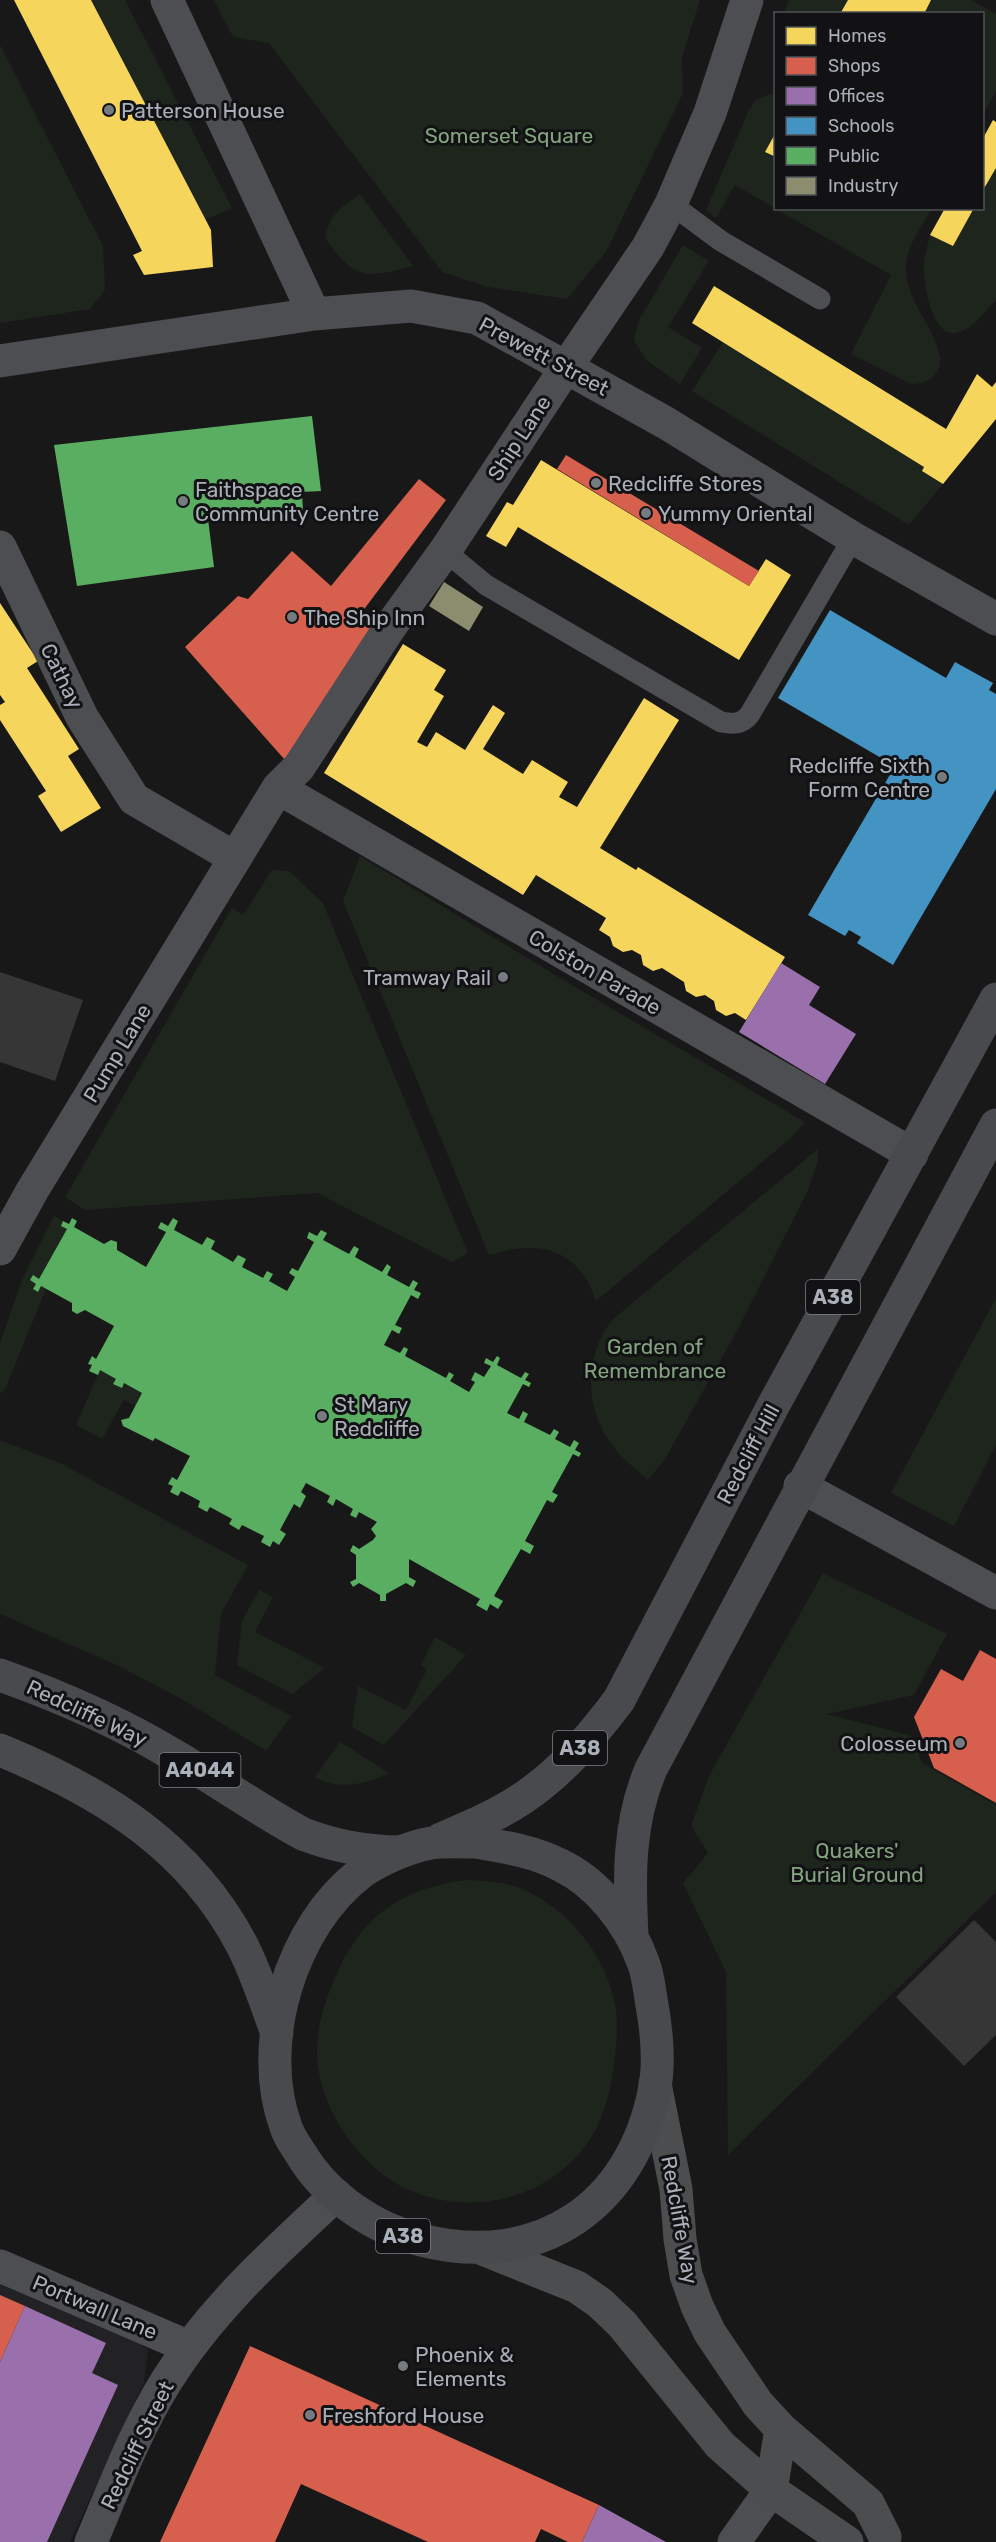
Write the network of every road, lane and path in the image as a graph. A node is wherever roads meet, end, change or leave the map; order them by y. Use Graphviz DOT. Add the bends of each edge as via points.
graph roads {
  1 [pos="167,0"];
  2 [pos="747,0"];
  3 [pos="670,204"];
  4 [pos="820,299"];
  5 [pos="314,314"];
  6 [pos="0,361"];
  7 [pos="567,366"];
  8 [pos="854,538"];
  9 [pos="0,547"];
  10 [pos="446,551"];
  11 [pos="996,619"];
  12 [pos="278,788"];
  13 [pos="235,858"];
  14 [pos="996,999"];
  15 [pos="996,1125"];
  16 [pos="912,1154"];
  17 [pos="0,1249"];
  18 [pos="801,1486"];
  19 [pos="996,1593"];
  20 [pos="0,1675"];
  21 [pos="0,1750"];
  22 [pos="431,1843"];
  23 [pos="400,1852"];
  24 [pos="632,1935"];
  25 [pos="277,2033"];
  26 [pos="655,2084"];
  27 [pos="336,2195"];
  28 [pos="480,2247"];
  29 [pos="0,2266"];
  30 [pos="189,2347"];
  31 [pos="781,2429"];
  32 [pos="771,2490"];
  33 [pos="843,2539"];
  34 [pos="890,2539"];
  35 [pos="91,2542"];
  36 [pos="734,2542"];
  1 -- 5 [label="street"];
  2 -- 3 [label="street, Ship Lane" via="710,113"];
  3 -- 4 [label="lane" via="721,241"];
  3 -- 7 [label="street, Ship Lane" via="648,247"];
  5 -- 6 [label="street, Prewett Street"];
  5 -- 7 [label="street, Prewett Street" via="411,306 477,318"];
  7 -- 8 [label="street, Prewett Street"];
  7 -- 10 [label="street, Ship Lane"];
  8 -- 10 [label="lane" via="750,714 741,723 732,724 721,722 486,585"];
  8 -- 11 [label="street, Prewett Street"];
  9 -- 13 [label="street, Cathay" via="82,717 134,799"];
  10 -- 12 [label="street, Ship Lane" via="390,627 299,767"];
  12 -- 13 [label="street, Pump Lane"];
  12 -- 16 [label="street, Colston Parade"];
  13 -- 17 [label="street, Pump Lane"];
  14 -- 16 [label="main road, Redcliff Hill / A38"];
  15 -- 18 [label="main road, A38"];
  16 -- 22 [label="main road, Redcliff Hill / A38" via="773,1406 619,1700 559,1770 522,1798"];
  18 -- 19 [label="street"];
  18 -- 24 [label="main road, A38" via="642,1791 630,1857"];
  20 -- 23 [label="main road, Redcliffe Way / A4044" via="105,1718 168,1751 303,1834 349,1848"];
  21 -- 25 [label="main road" via="44,1768 117,1808 184,1864 243,1947"];
  22 -- 23 [label="main road, A38"];
  22 -- 24 [label="main road, A38" via="475,1842 519,1849 562,1865 599,1893"];
  23 -- 25 [label="main road, A38" via="364,1871 336,1896 303,1944 286,1988"];
  24 -- 26 [label="main road, A38" via="645,1966 656,2024"];
  25 -- 27 [label="main road, A38" via="275,2082 286,2128 307,2163"];
  26 -- 28 [label="main road, A38" via="646,2121 627,2165 598,2202 561,2228 526,2243"];
  26 -- 31 [label="street, Redcliffe Way" via="676,2188 686,2275 697,2306 729,2363"];
  27 -- 28 [label="main road, A38" via="368,2219 403,2236 442,2246"];
  27 -- 30 [label="street, Redcliff Street" via="240,2286"];
  28 -- 32 [label="street, Redcliffe Way" via="577,2287 600,2303 622,2324 720,2445"];
  29 -- 30 [label="street, Portwall Lane"];
  30 -- 35 [label="street, Redcliff Street" via="152,2407"];
  31 -- 32 [label="street"];
  31 -- 34 [label="street, Redcliffe Way" via="868,2503"];
  32 -- 33 [label="street, Redcliffe Way"];
  32 -- 36 [label="street"];
  33 -- 34 [label="street, Redcliffe Way"];
}
